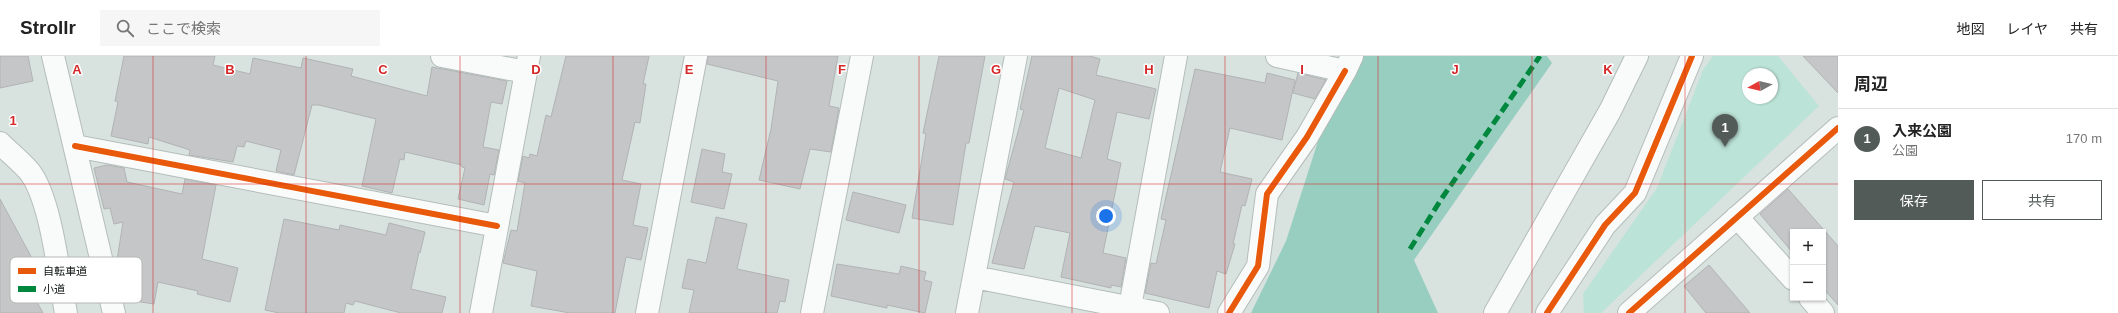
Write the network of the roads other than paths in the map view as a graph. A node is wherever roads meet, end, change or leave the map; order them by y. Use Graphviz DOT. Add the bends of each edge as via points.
graph roads {
  1 [pos="53,56"];
  2 [pos="442,56"];
  3 [pos="696,56"];
  4 [pos="862,56"];
  5 [pos="1016,56"];
  6 [pos="1176,56"];
  7 [pos="1277,56"];
  8 [pos="1638,56"];
  9 [pos="1692,56"];
  10 [pos="528,64"];
  11 [pos="1349,64"];
  12 [pos="1838,128"];
  13 [pos="0,143"];
  14 [pos="75,146"];
  15 [pos="1737,217"];
  16 [pos="497,226"];
  17 [pos="55,257"];
  18 [pos="101,257"];
  19 [pos="1790,276"];
  20 [pos="974,277"];
  21 [pos="1813,301"];
  22 [pos="64,303"];
  23 [pos="112,303"];
  24 [pos="1130,307"];
  25 [pos="66,313"];
  26 [pos="114,313"];
  27 [pos="480,313"];
  28 [pos="647,313"];
  29 [pos="812,313"];
  30 [pos="967,313"];
  31 [pos="1158,313"];
  32 [pos="1229,313"];
  33 [pos="1495,313"];
  34 [pos="1547,313"];
  35 [pos="1629,313"];
  36 [pos="1823,313"];
  1 -- 14 [label="street"];
  2 -- 10 [label="street"];
  3 -- 28 [label="street"];
  4 -- 29 [label="street"];
  5 -- 20 [label="street"];
  6 -- 24 [label="street"];
  7 -- 11 [label="street"];
  8 -- 33 [label="street" via="1610,111"];
  9 -- 34 [label="street" via="1635,192 1605,225"];
  10 -- 16 [label="street"];
  11 -- 32 [label="street" via="1307,137 1267,194 1258,266"];
  12 -- 15 [label="street"];
  13 -- 17 [label="street" via="29,171 40,189"];
  14 -- 16 [label="street"];
  14 -- 18 [label="street"];
  15 -- 19 [label="street"];
  15 -- 35 [label="street"];
  16 -- 27 [label="street"];
  20 -- 24 [label="street"];
  20 -- 30 [label="street"];
  21 -- 36 [label="street"];
  22 -- 25 [label="street"];
  23 -- 26 [label="street"];
  24 -- 31 [label="street"];
}
